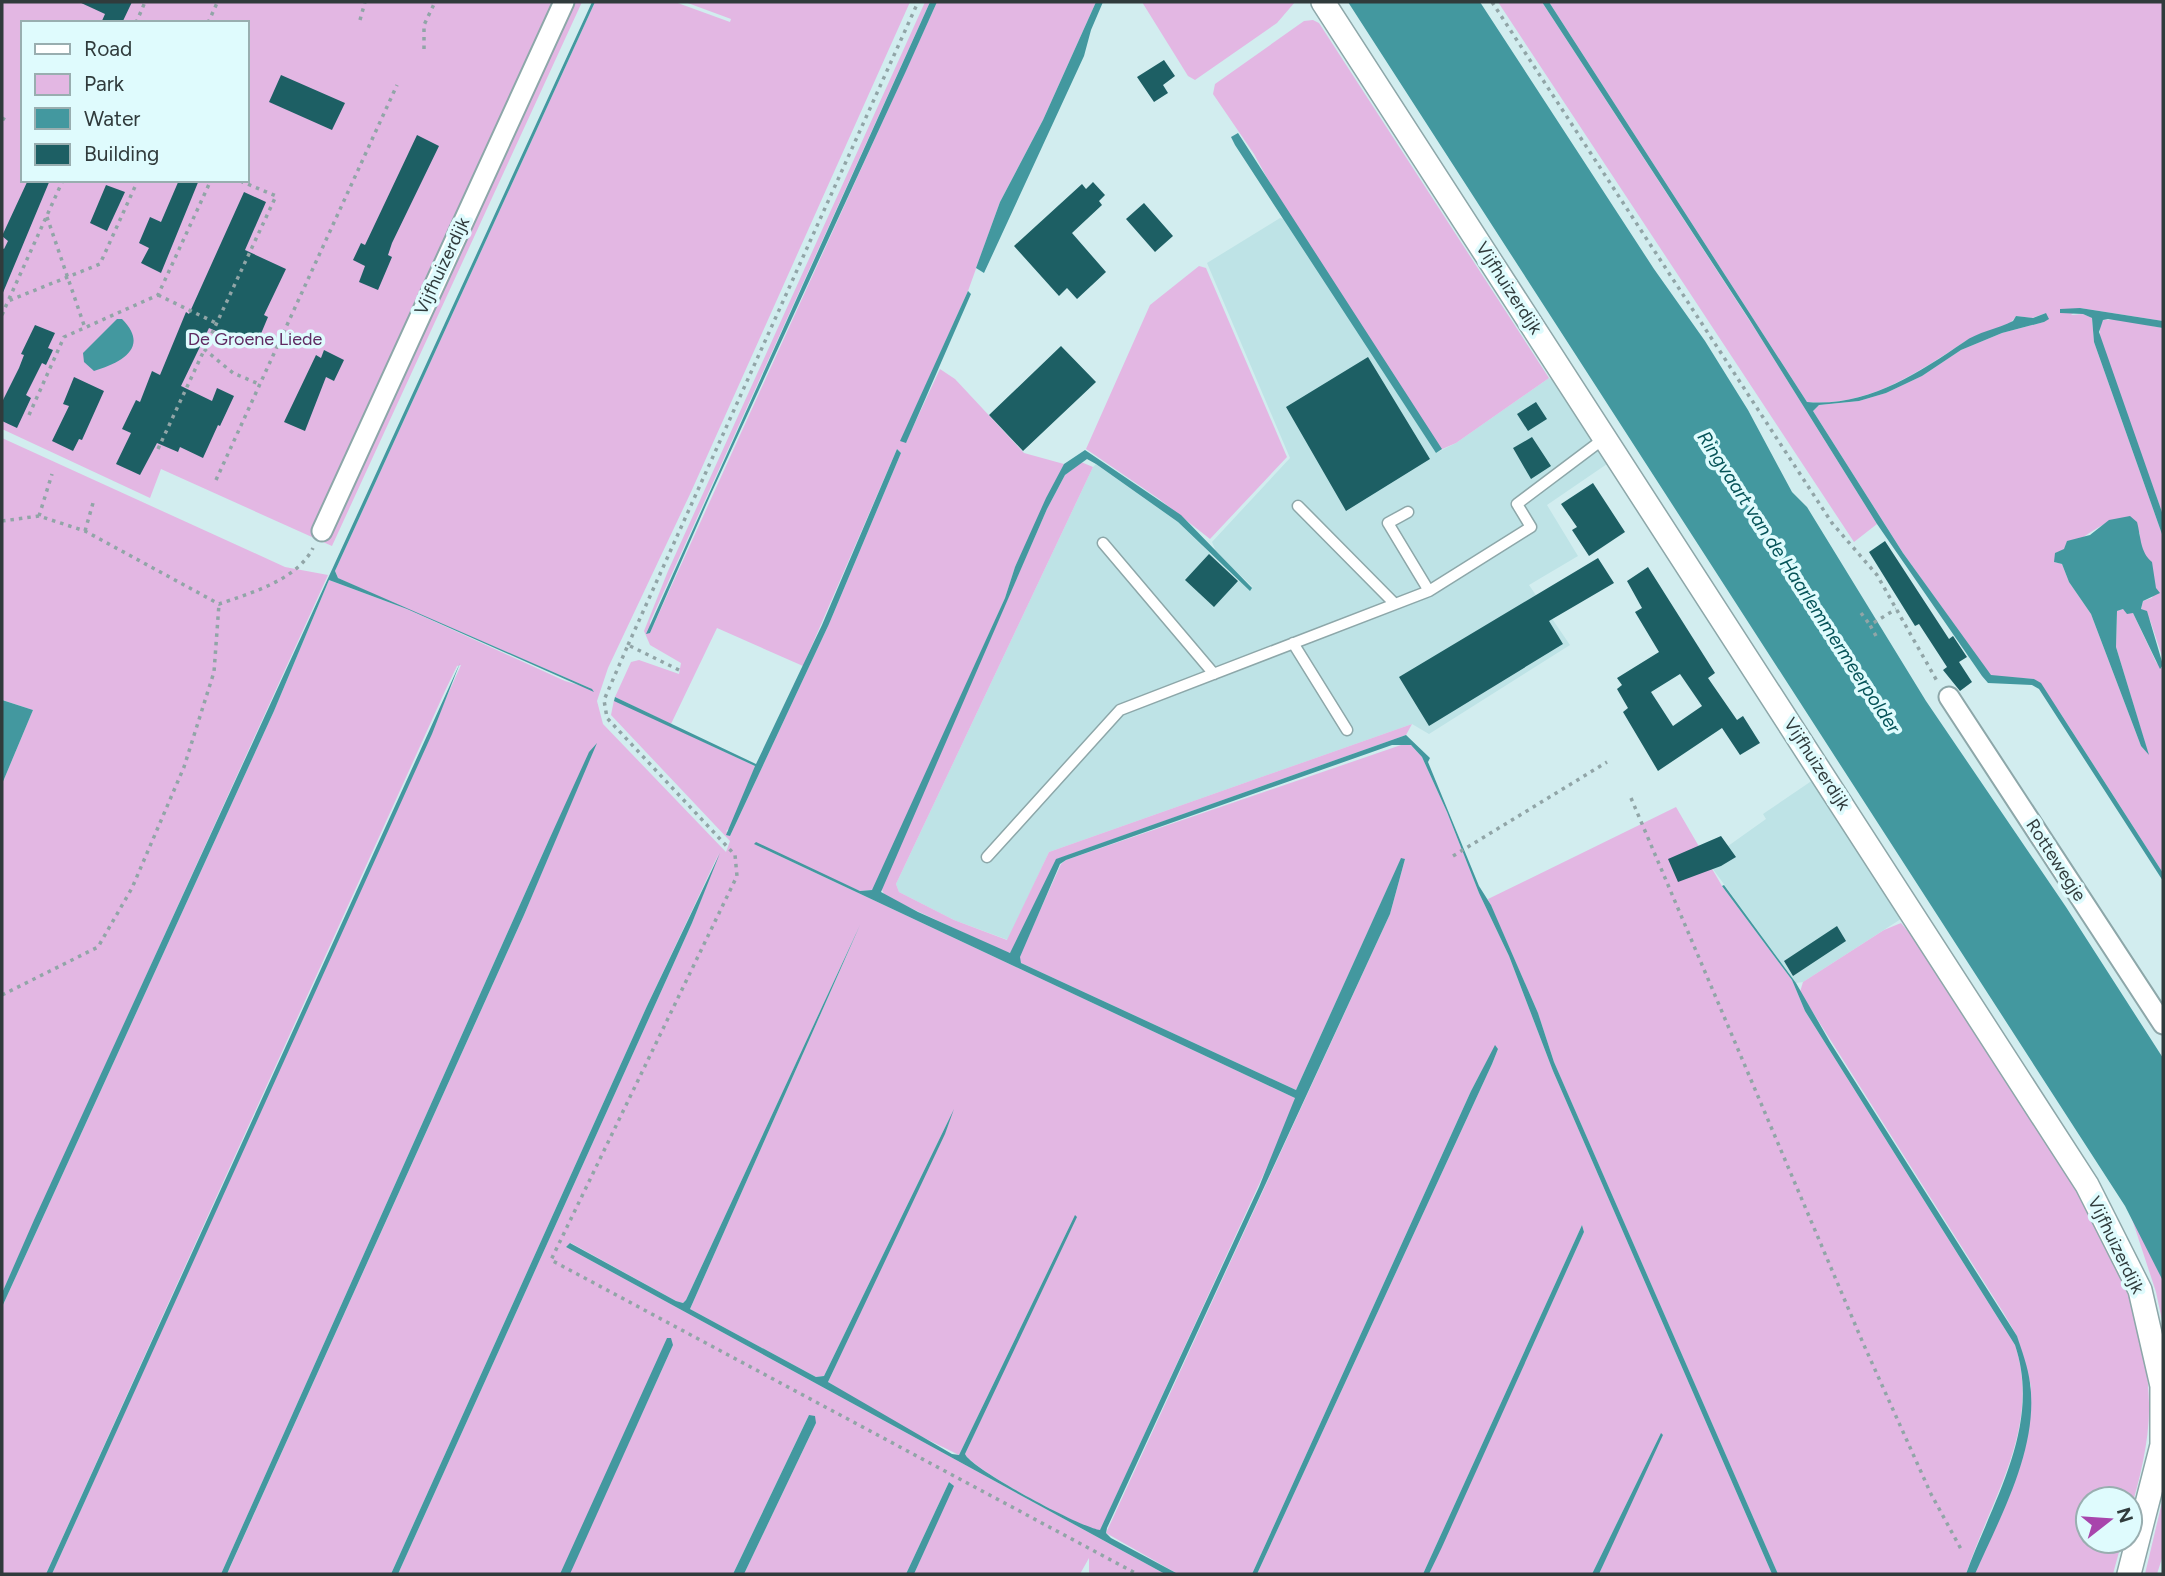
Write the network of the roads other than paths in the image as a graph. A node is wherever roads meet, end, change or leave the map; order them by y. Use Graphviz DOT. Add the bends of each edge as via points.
graph roads {
  1 [pos="564,2"];
  2 [pos="1322,2"];
  3 [pos="1606,437"];
  4 [pos="1298,506"];
  5 [pos="1408,512"];
  6 [pos="322,531"];
  7 [pos="1103,543"];
  8 [pos="1429,591"];
  9 [pos="1395,604"];
  10 [pos="1293,643"];
  11 [pos="1214,674"];
  12 [pos="1949,697"];
  13 [pos="1348,730"];
  14 [pos="987,858"];
  15 [pos="2163,1024"];
  16 [pos="2129,1574"];
  1 -- 6 [label="street, Vijfhuizerdijk"];
  2 -- 3 [label="street, Vijfhuizerdijk"];
  3 -- 8 [label="lane" via="1517,504 1531,527"];
  3 -- 16 [label="street, Vijfhuizerdijk" via="2087,1185 2140,1290 2162,1386 2162,1445"];
  4 -- 9 [label="lane"];
  5 -- 8 [label="lane" via="1388,523"];
  7 -- 11 [label="lane"];
  8 -- 9 [label="lane"];
  9 -- 10 [label="lane"];
  10 -- 11 [label="lane"];
  10 -- 13 [label="lane"];
  11 -- 14 [label="lane" via="1120,710"];
  12 -- 15 [label="street, Rottewegje"];
}
